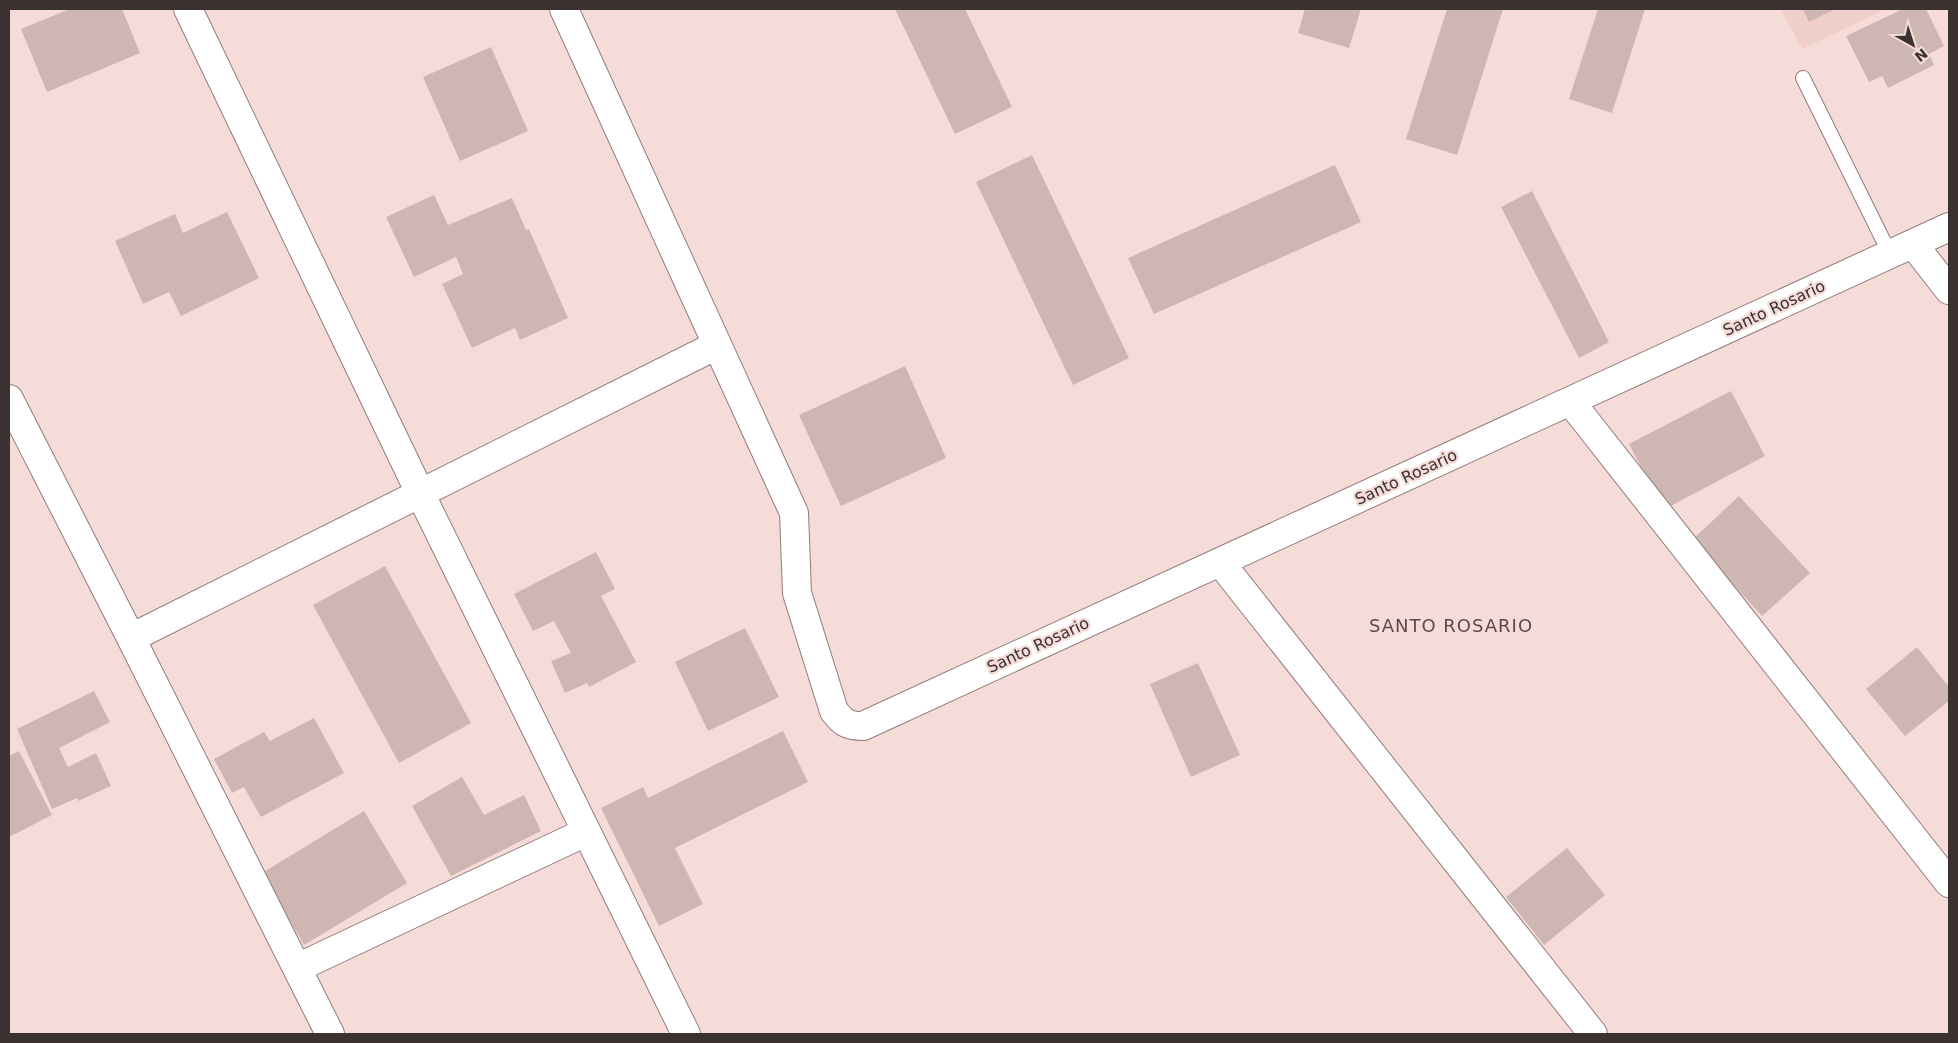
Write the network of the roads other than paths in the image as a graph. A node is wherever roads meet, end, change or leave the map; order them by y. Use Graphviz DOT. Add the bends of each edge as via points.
graph roads {
  1 [pos="188,9"];
  2 [pos="564,9"];
  3 [pos="1803,78"];
  4 [pos="1949,227"];
  5 [pos="1901,249"];
  6 [pos="1949,290"];
  7 [pos="717,345"];
  8 [pos="9,399"];
  9 [pos="1570,401"];
  10 [pos="15,429"];
  11 [pos="420,493"];
  12 [pos="1220,562"];
  13 [pos="131,638"];
  14 [pos="586,832"];
  15 [pos="1949,883"];
  16 [pos="297,968"];
  17 [pos="330,1034"];
  18 [pos="686,1034"];
  19 [pos="1593,1034"];
  1 -- 11 [label="street"];
  2 -- 7 [label="street"];
  3 -- 5 [label="lane"];
  4 -- 5 [label="street, Santo Rosario"];
  5 -- 6 [label="street"];
  5 -- 9 [label="street, Santo Rosario"];
  7 -- 11 [label="street"];
  7 -- 12 [label="street, Santo Rosario" via="794,512 797,593 834,711 843,723 863,726"];
  8 -- 10 [label="street"];
  9 -- 12 [label="street, Santo Rosario"];
  9 -- 15 [label="street"];
  10 -- 13 [label="street"];
  11 -- 13 [label="street"];
  11 -- 14 [label="street"];
  12 -- 19 [label="street"];
  13 -- 16 [label="street"];
  14 -- 16 [label="street"];
  14 -- 18 [label="street"];
  16 -- 17 [label="street"];
}
